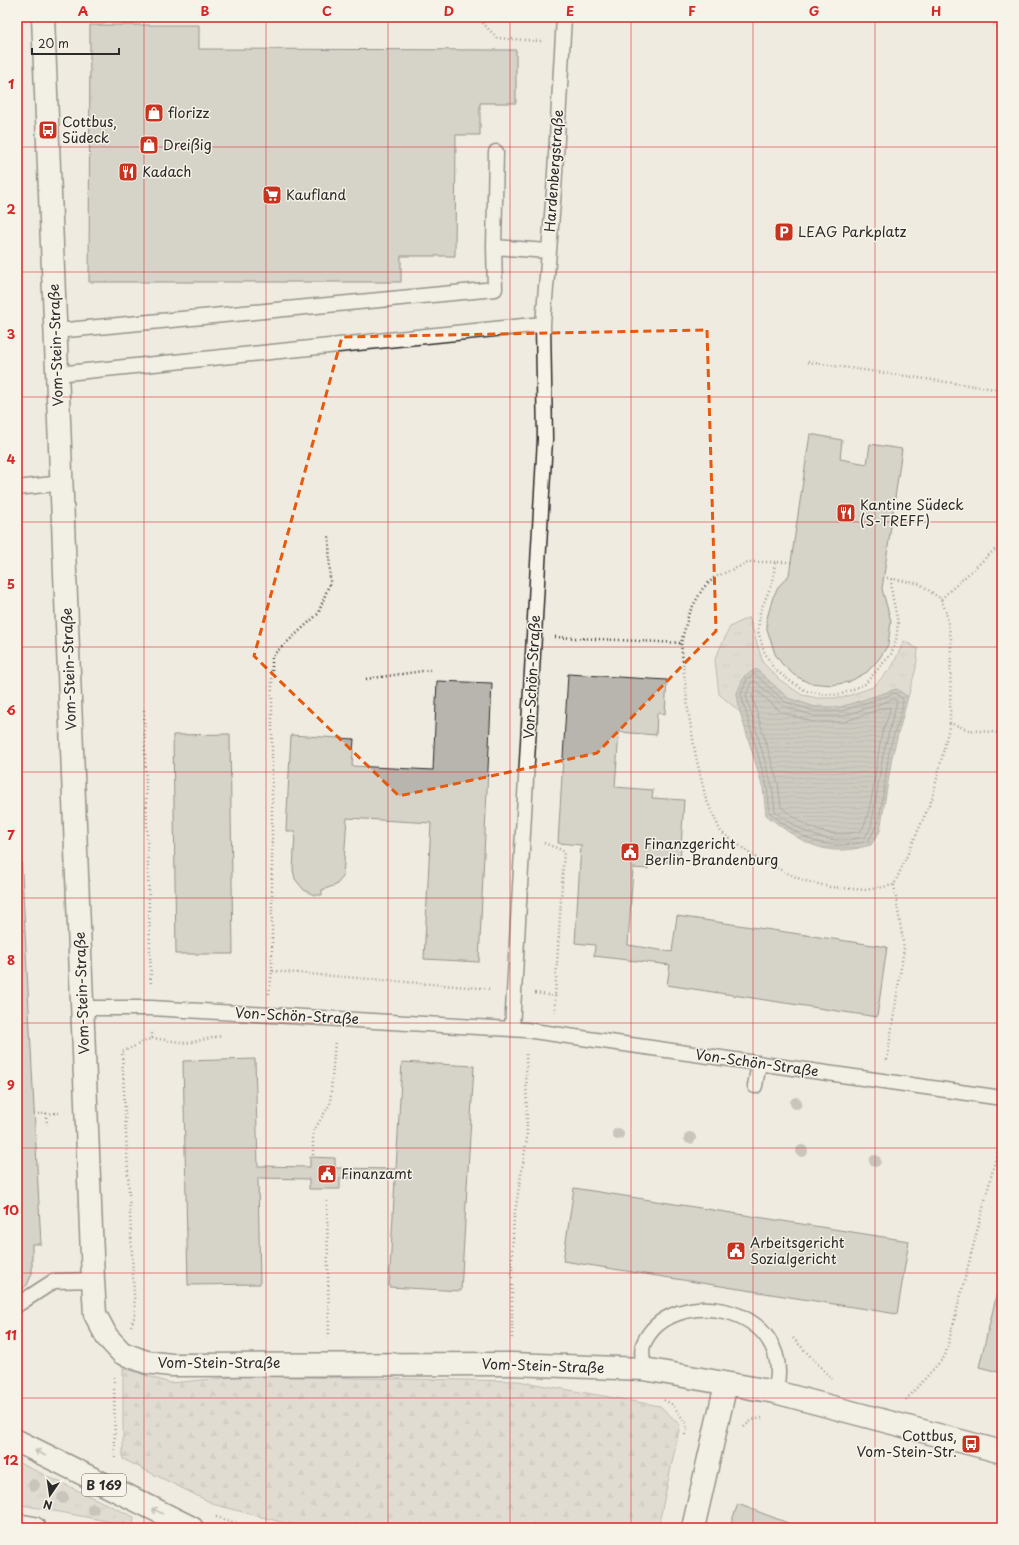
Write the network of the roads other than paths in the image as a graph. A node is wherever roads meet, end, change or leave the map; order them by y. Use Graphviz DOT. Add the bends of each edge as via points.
graph roads {
  1 [pos="43,17"];
  2 [pos="564,17"];
  3 [pos="496,152"];
  4 [pos="494,247"];
  5 [pos="548,251"];
  6 [pos="543,324"];
  7 [pos="56,331"];
  8 [pos="58,374"];
  9 [pos="62,483"];
  10 [pos="17,488"];
  11 [pos="83,1008"];
  12 [pos="512,1029"];
  13 [pos="759,1063"];
  14 [pos="755,1086"];
  15 [pos="1002,1098"];
  16 [pos="93,1280"];
  17 [pos="17,1306"];
  18 [pos="644,1369"];
  19 [pos="726,1384"];
  20 [pos="775,1392"];
  21 [pos="17,1441"];
  22 [pos="1002,1452"];
  23 [pos="17,1525"];
  24 [pos="34,1528"];
  25 [pos="192,1528"];
  26 [pos="693,1528"];
  1 -- 7 [label="street, Vom-Stein-Straße"];
  2 -- 5 [label="lane, Hardenbergstraße"];
  3 -- 4 [label="lane"];
  4 -- 5 [label="lane"];
  4 -- 7 [label="lane" via="495,289"];
  5 -- 6 [label="lane, Hardenbergstraße"];
  6 -- 8 [label="lane"];
  6 -- 12 [label="lane, Von-Schön-Straße" via="545,439"];
  7 -- 8 [label="street, Vom-Stein-Straße"];
  8 -- 9 [label="street, Vom-Stein-Straße"];
  9 -- 10 [label="lane"];
  9 -- 11 [label="street, Vom-Stein-Straße"];
  11 -- 12 [label="lane, Von-Schön-Straße" via="151,1008"];
  11 -- 16 [label="street, Vom-Stein-Straße"];
  12 -- 13 [label="lane, Von-Schön-Straße"];
  13 -- 14 [label="lane"];
  13 -- 15 [label="lane, Von-Schön-Straße"];
  16 -- 17 [label="lane" via="54,1281"];
  16 -- 18 [label="street, Vom-Stein-Straße" via="95,1314 107,1337 122,1353 146,1362 171,1365 512,1364"];
  18 -- 19 [label="street, Vom-Stein-Straße"];
  18 -- 20 [label="lane" via="643,1346 654,1327 678,1313 722,1310 758,1326 766,1336 776,1354 780,1376"];
  19 -- 20 [label="street, Vom-Stein-Straße"];
  19 -- 26 [label="street"];
  20 -- 22 [label="street, Vom-Stein-Straße"];
  25 -- 21 [label="street, B 169, one-way"];
  23 -- 24 [label="street"];
}
